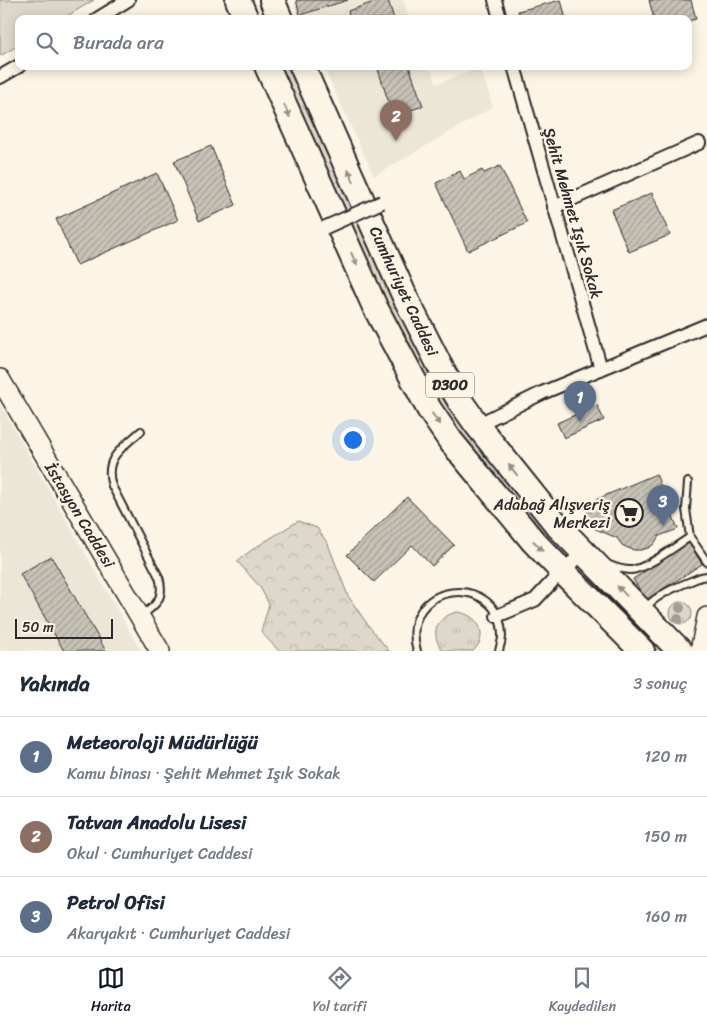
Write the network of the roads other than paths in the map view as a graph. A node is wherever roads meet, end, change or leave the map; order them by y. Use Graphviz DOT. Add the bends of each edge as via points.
graph roads {
  1 [pos="128,0"];
  2 [pos="238,0"];
  3 [pos="272,0"];
  4 [pos="495,0"];
  5 [pos="104,15"];
  6 [pos="244,15"];
  7 [pos="278,15"];
  8 [pos="499,15"];
  9 [pos="15,68"];
  10 [pos="269,70"];
  11 [pos="304,70"];
  12 [pos="515,70"];
  13 [pos="0,77"];
  14 [pos="699,143"];
  15 [pos="382,202"];
  16 [pos="554,207"];
  17 [pos="326,227"];
  18 [pos="707,325"];
  19 [pos="601,369"];
  20 [pos="0,379"];
  21 [pos="477,426"];
  22 [pos="141,431"];
  23 [pos="688,482"];
  24 [pos="690,537"];
  25 [pos="584,552"];
  26 [pos="707,562"];
  27 [pos="562,571"];
  28 [pos="707,576"];
  29 [pos="642,611"];
  30 [pos="497,616"];
  31 [pos="140,617"];
  32 [pos="700,641"];
  33 [pos="160,651"];
  34 [pos="417,651"];
  35 [pos="499,651"];
  36 [pos="642,651"];
  1 -- 5 [label="street"];
  2 -- 6 [label="highway"];
  3 -- 7 [label="highway"];
  4 -- 8 [label="street"];
  9 -- 13 [label="street"];
  10 -- 27 [label="highway, Cumhuriyet Caddesi / D300, one-way" via="375,307 429,409 450,440 533,541"];
  21 -- 11 [label="highway, Cumhuriyet Caddesi / D300, one-way" via="444,374 405,297"];
  12 -- 16 [label="street, Şehit Mehmet Işık Sokak"];
  14 -- 16 [label="street"];
  15 -- 17 [label="street, bridge"];
  16 -- 19 [label="street, Şehit Mehmet Işık Sokak"];
  18 -- 19 [label="street"];
  19 -- 21 [label="street" via="542,393"];
  20 -- 31 [label="street, İstasyon Caddesi"];
  25 -- 21 [label="highway, Cumhuriyet Caddesi / D300, one-way" via="558,526"];
  22 -- 31 [label="lane" via="116,452 109,471 112,486 161,583 157,603"];
  23 -- 24 [label="lane" via="686,509"];
  24 -- 25 [label="lane" via="630,570 610,566"];
  24 -- 26 [label="lane"];
  25 -- 27 [label="street"];
  29 -- 25 [label="highway, Cumhuriyet Caddesi / D300, one-way"];
  27 -- 30 [label="street" via="535,600"];
  27 -- 36 [label="highway, Cumhuriyet Caddesi / D300"];
  28 -- 29 [label="lane" via="666,592"];
  29 -- 32 [label="highway, Cumhuriyet Caddesi / D300"];
  30 -- 34 [label="lane" via="483,599 469,592 454,591 440,595 419,614 414,641"];
  30 -- 35 [label="lane" via="502,638"];
  31 -- 33 [label="street, İstasyon Caddesi"];
}
